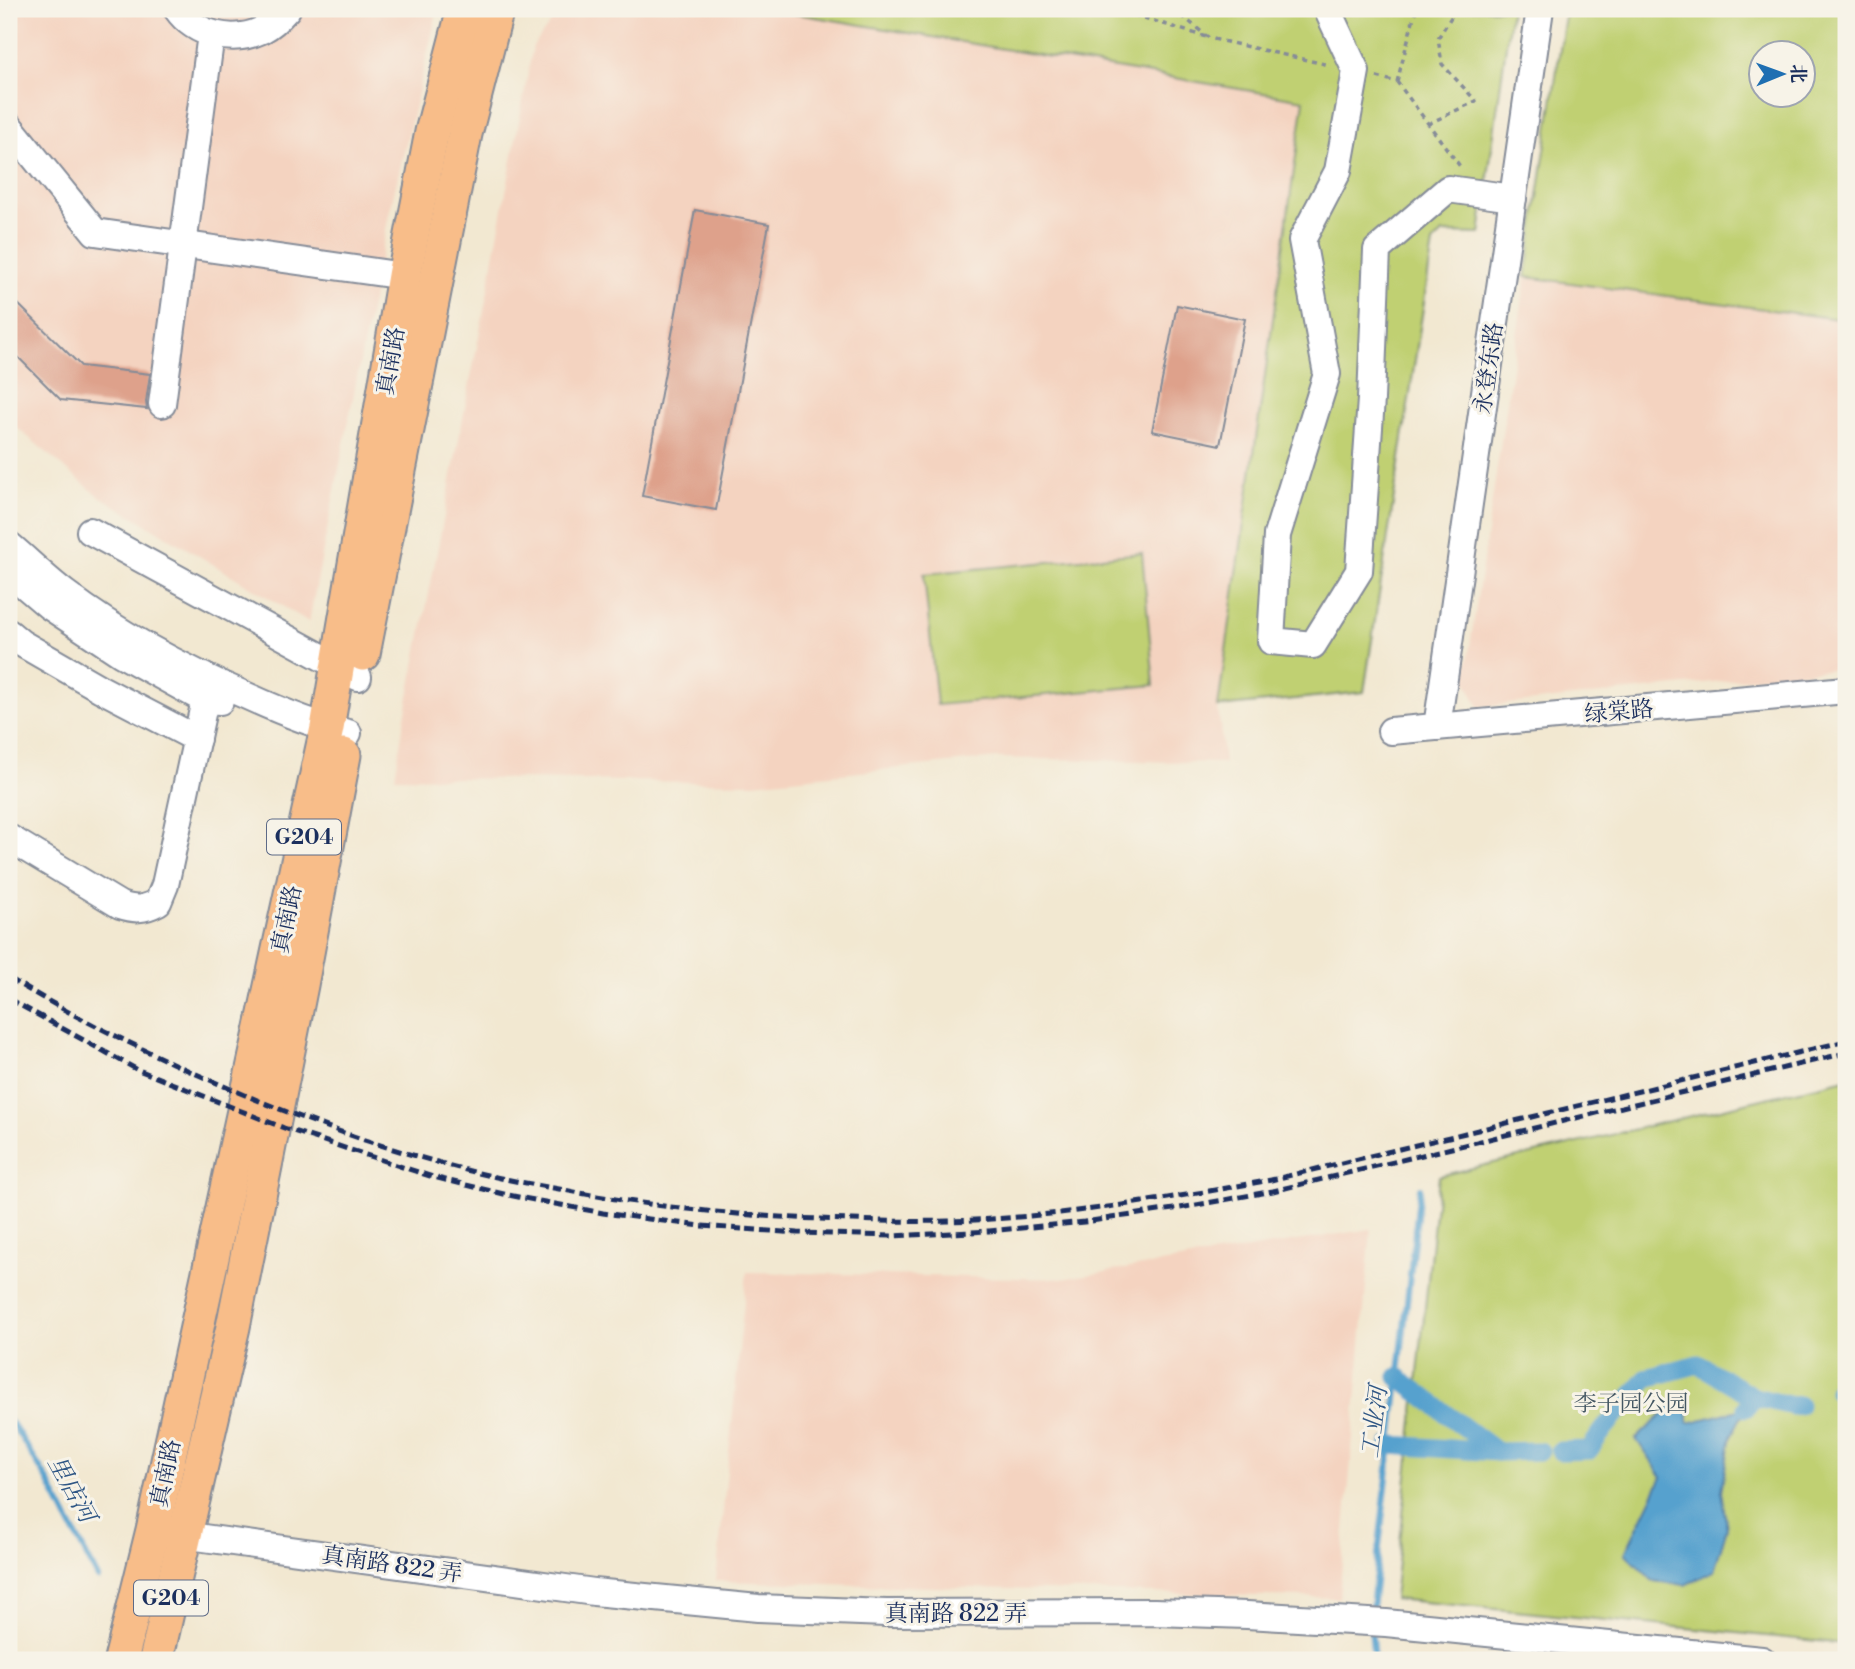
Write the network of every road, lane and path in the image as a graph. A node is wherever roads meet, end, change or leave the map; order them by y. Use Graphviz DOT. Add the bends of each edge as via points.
graph roads {
  1 [pos="177,9"];
  2 [pos="288,9"];
  3 [pos="464,9"];
  4 [pos="497,9"];
  5 [pos="1115,9"];
  6 [pos="1174,9"];
  7 [pos="1327,9"];
  8 [pos="1416,9"];
  9 [pos="1456,9"];
  10 [pos="1540,9"];
  11 [pos="211,34"];
  12 [pos="1209,38"];
  13 [pos="1356,71"];
  14 [pos="1397,82"];
  15 [pos="1428,124"];
  16 [pos="9,126"];
  17 [pos="1480,193"];
  18 [pos="1513,198"];
  19 [pos="183,244"];
  20 [pos="404,276"];
  21 [pos="162,404"];
  22 [pos="90,531"];
  23 [pos="11,557"];
  24 [pos="9,633"];
  25 [pos="348,672"];
  26 [pos="208,690"];
  27 [pos="1846,690"];
  28 [pos="1437,727"];
  29 [pos="338,731"];
  30 [pos="1391,731"];
  31 [pos="197,739"];
  32 [pos="9,838"];
  33 [pos="153,1531"];
  34 [pos="186,1536"];
  35 [pos="121,1660"];
  36 [pos="156,1660"];
  37 [pos="1762,1660"];
  1 -- 11 [label="street"];
  2 -- 11 [label="street" via="276,21 245,36"];
  3 -- 20 [label="main road, 真南路 / G204" via="432,132"];
  4 -- 25 [label="main road, 真南路 / G204" via="465,134"];
  5 -- 12 [label="path"];
  6 -- 12 [label="path"];
  7 -- 13 [label="street"];
  8 -- 14 [label="path"];
  9 -- 15 [label="path" via="1438,38 1442,64 1476,101"];
  10 -- 18 [label="street, 永登东路"];
  11 -- 19 [label="street"];
  12 -- 13 [label="path"];
  13 -- 14 [label="path"];
  13 -- 17 [label="street" via="1338,171 1302,240 1327,374 1277,535 1271,641 1313,645 1359,571 1377,250 1448,189"];
  14 -- 15 [label="path"];
  15 -- 17 [label="path"];
  16 -- 19 [label="street" via="95,232"];
  17 -- 18 [label="street"];
  18 -- 28 [label="street, 永登东路"];
  19 -- 20 [label="street"];
  19 -- 21 [label="street"];
  20 -- 25 [label="main road, 真南路 / G204"];
  22 -- 25 [label="street"];
  23 -- 26 [label="street" via="49,606 120,653"];
  24 -- 31 [label="street"];
  25 -- 29 [label="main road, 真南路 / G204"];
  26 -- 29 [label="street"];
  26 -- 31 [label="street"];
  27 -- 28 [label="street, 绿棠路"];
  28 -- 30 [label="street, 绿棠路"];
  29 -- 33 [label="main road, 真南路 / G204"];
  29 -- 34 [label="main road, 真南路 / G204" via="304,972"];
  31 -- 32 [label="street" via="164,885 158,902 145,909 120,905"];
  33 -- 34 [label="street, 真南路 822 弄"];
  33 -- 35 [label="main road, 真南路 / G204"];
  34 -- 36 [label="main road, 真南路 / G204"];
  34 -- 37 [label="street, 真南路 822 弄" via="594,1592 758,1608 886,1613 1154,1612 1350,1621"];
}
